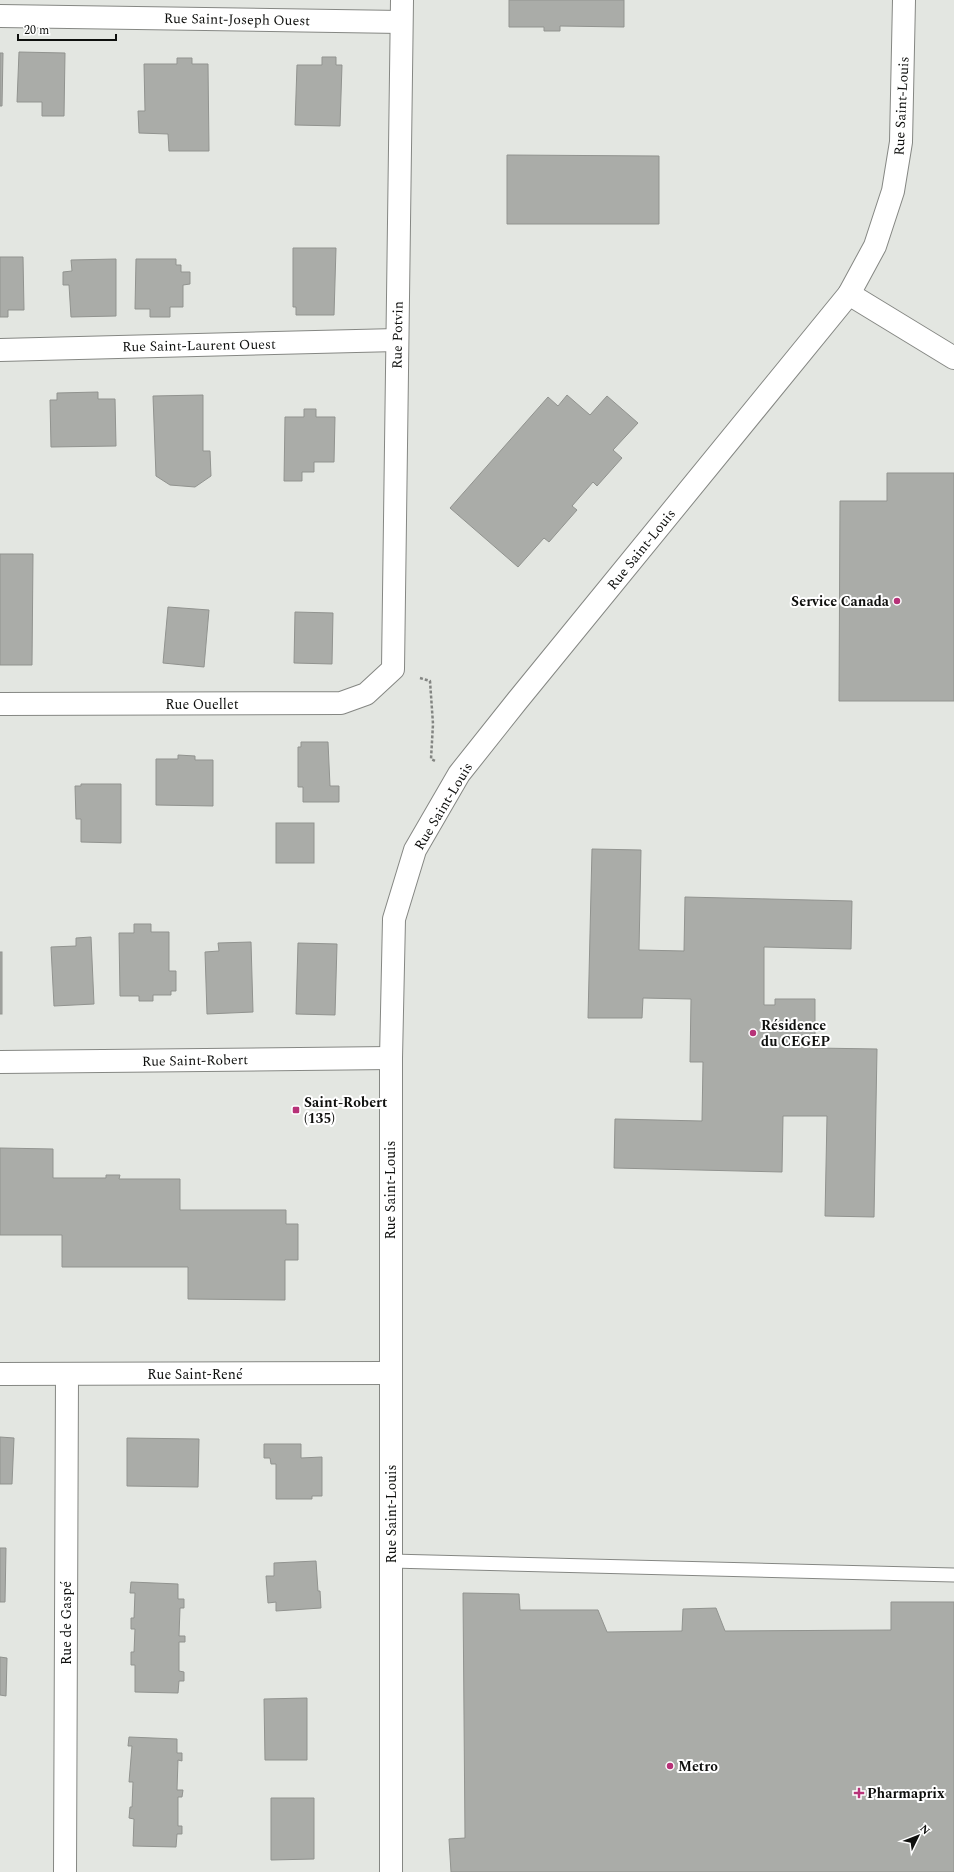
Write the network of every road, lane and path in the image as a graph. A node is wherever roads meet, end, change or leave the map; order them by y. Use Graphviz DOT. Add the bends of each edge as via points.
graph roads {
  1 [pos="402,0"];
  2 [pos="904,0"];
  3 [pos="0,16"];
  4 [pos="401,22"];
  5 [pos="849,294"];
  6 [pos="397,340"];
  7 [pos="0,350"];
  8 [pos="954,358"];
  9 [pos="393,669"];
  10 [pos="0,704"];
  11 [pos="459,774"];
  12 [pos="390,1058"];
  13 [pos="0,1062"];
  14 [pos="391,1373"];
  15 [pos="0,1374"];
  16 [pos="67,1375"];
  17 [pos="391,1561"];
  18 [pos="954,1575"];
  19 [pos="65,1872"];
  20 [pos="391,1872"];
  1 -- 4 [label="street, Rue Potvin"];
  2 -- 5 [label="street, Rue Saint-Louis" via="902,142 893,191 875,246"];
  3 -- 4 [label="street, Rue Saint-Joseph Ouest"];
  4 -- 6 [label="street, Rue Potvin"];
  5 -- 8 [label="street"];
  5 -- 11 [label="street, Rue Saint-Louis"];
  6 -- 7 [label="street, Rue Saint-Laurent Ouest"];
  6 -- 9 [label="street, Rue Potvin"];
  9 -- 10 [label="street, Rue Ouellet" via="366,694 341,703"];
  9 -- 11 [label="path" via="430,681 433,724 431,759"];
  11 -- 12 [label="street, Rue Saint-Louis" via="415,850 394,919"];
  12 -- 13 [label="street, Rue Saint-Robert"];
  12 -- 14 [label="street, Rue Saint-Louis"];
  14 -- 16 [label="street, Rue Saint-René"];
  14 -- 17 [label="street, Rue Saint-Louis"];
  15 -- 16 [label="street, Rue Saint-René"];
  16 -- 19 [label="street, Rue de Gaspé"];
  17 -- 18 [label="lane"];
  17 -- 20 [label="street, Rue Saint-Louis"];
}
